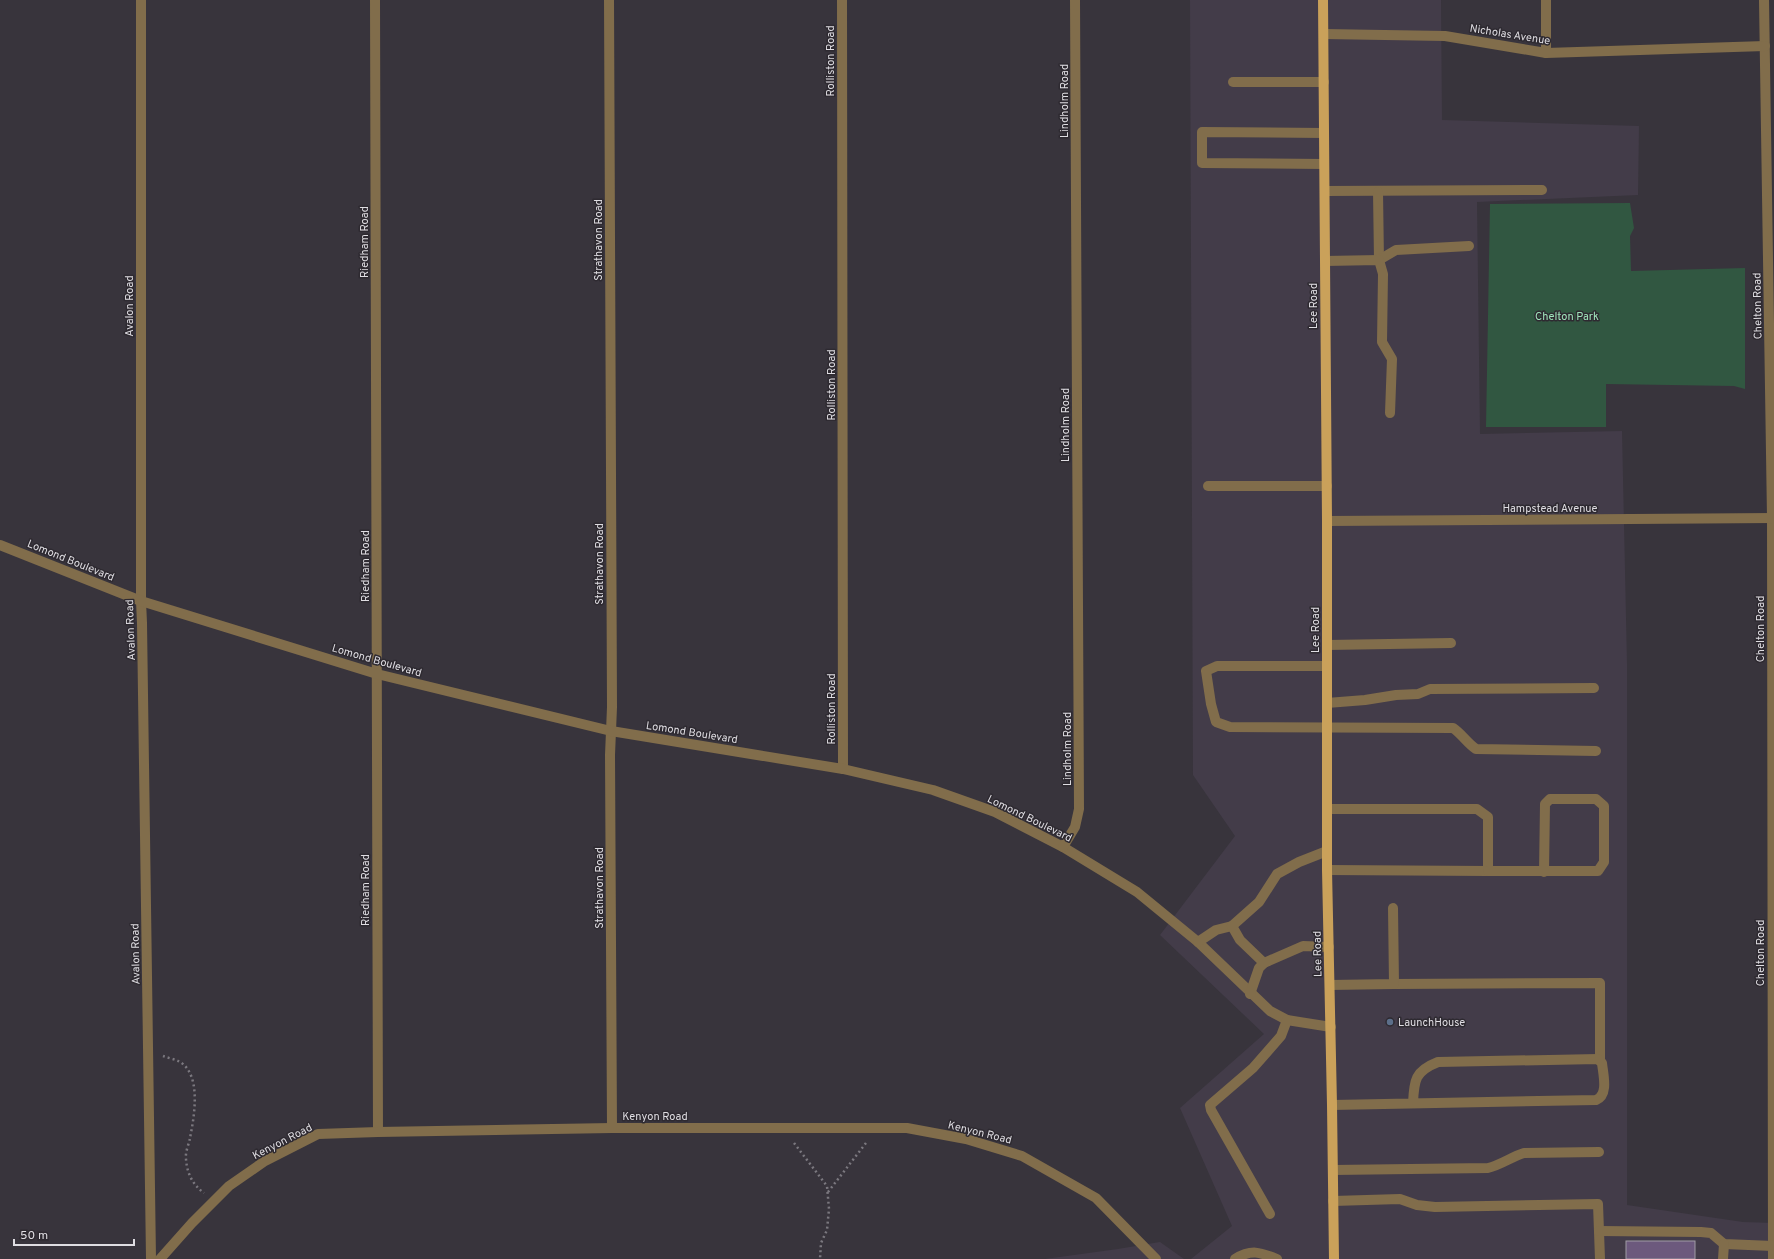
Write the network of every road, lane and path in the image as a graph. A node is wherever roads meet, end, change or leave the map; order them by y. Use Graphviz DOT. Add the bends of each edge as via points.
graph roads {
  1 [pos="141,0"];
  2 [pos="374,0"];
  3 [pos="609,0"];
  4 [pos="842,0"];
  5 [pos="1075,0"];
  6 [pos="1323,0"];
  7 [pos="1546,0"];
  8 [pos="1764,0"];
  9 [pos="1324,34"];
  10 [pos="1765,46"];
  11 [pos="1546,53"];
  12 [pos="1233,82"];
  13 [pos="1324,82"];
  14 [pos="1324,133"];
  15 [pos="1324,164"];
  16 [pos="1542,190"];
  17 [pos="1325,191"];
  18 [pos="1378,192"];
  19 [pos="1469,246"];
  20 [pos="1379,260"];
  21 [pos="1325,261"];
  22 [pos="1390,413"];
  23 [pos="1208,486"];
  24 [pos="1327,486"];
  25 [pos="1773,518"];
  26 [pos="1327,521"];
  27 [pos="0,545"];
  28 [pos="141,601"];
  29 [pos="1451,643"];
  30 [pos="1327,645"];
  31 [pos="1327,666"];
  32 [pos="378,674"];
  33 [pos="1594,688"];
  34 [pos="1327,702"];
  35 [pos="1327,726"];
  36 [pos="611,731"];
  37 [pos="1596,751"];
  38 [pos="843,770"];
  39 [pos="1327,809"];
  40 [pos="1063,847"];
  41 [pos="1327,851"];
  42 [pos="1327,870"];
  43 [pos="1488,871"];
  44 [pos="1544,872"];
  45 [pos="1393,908"];
  46 [pos="1232,926"];
  47 [pos="1198,942"];
  48 [pos="1329,947"];
  49 [pos="1264,963"];
  50 [pos="1394,984"];
  51 [pos="1330,985"];
  52 [pos="1773,989"];
  53 [pos="1250,994"];
  54 [pos="1287,1020"];
  55 [pos="1331,1027"];
  56 [pos="163,1056"];
  57 [pos="1600,1061"];
  58 [pos="1413,1103"];
  59 [pos="1332,1105"];
  60 [pos="612,1128"];
  61 [pos="378,1132"];
  62 [pos="794,1143"];
  63 [pos="866,1143"];
  64 [pos="1599,1152"];
  65 [pos="1333,1170"];
  66 [pos="204,1193"];
  67 [pos="827,1193"];
  68 [pos="1333,1201"];
  69 [pos="1270,1214"];
  70 [pos="1599,1231"];
  71 [pos="1724,1244"];
  72 [pos="1773,1246"];
  73 [pos="1154,1258"];
  74 [pos="151,1259"];
  75 [pos="160,1259"];
  76 [pos="820,1259"];
  77 [pos="1235,1259"];
  78 [pos="1277,1259"];
  79 [pos="1334,1259"];
  80 [pos="1600,1259"];
  81 [pos="1723,1259"];
  82 [pos="1773,1259"];
  1 -- 28 [label="street, Avalon Road"];
  2 -- 32 [label="street, Riedham Road"];
  3 -- 36 [label="street, Strathavon Road"];
  4 -- 38 [label="street, Rolliston Road"];
  5 -- 40 [label="street, Lindholm Road" via="1079,809 1075,827"];
  6 -- 9 [label="main road, Lee Road"];
  7 -- 11 [label="street"];
  8 -- 10 [label="street, Chelton Road"];
  9 -- 11 [label="street, Nicholas Avenue" via="1445,36"];
  9 -- 13 [label="main road, Lee Road"];
  10 -- 11 [label="street, Nicholas Avenue"];
  10 -- 25 [label="street, Chelton Road"];
  12 -- 13 [label="street"];
  13 -- 14 [label="main road, Lee Road"];
  14 -- 15 [label="main road, Lee Road"];
  14 -- 15 [label="street" via="1202,132 1202,163"];
  15 -- 17 [label="main road, Lee Road"];
  16 -- 18 [label="street"];
  17 -- 18 [label="street"];
  17 -- 21 [label="main road, Lee Road"];
  18 -- 20 [label="street"];
  19 -- 20 [label="street" via="1396,250"];
  20 -- 21 [label="street"];
  20 -- 22 [label="street" via="1383,274 1382,342 1392,359"];
  21 -- 24 [label="main road, Lee Road"];
  23 -- 24 [label="street"];
  24 -- 26 [label="main road, Lee Road"];
  25 -- 26 [label="street, Hampstead Avenue"];
  25 -- 52 [label="street, Chelton Road"];
  26 -- 30 [label="main road, Lee Road"];
  27 -- 28 [label="street, Lomond Boulevard"];
  28 -- 32 [label="street, Lomond Boulevard"];
  28 -- 74 [label="street, Avalon Road"];
  29 -- 30 [label="street"];
  30 -- 31 [label="main road, Lee Road"];
  31 -- 34 [label="main road, Lee Road"];
  31 -- 35 [label="street" via="1217,666 1206,671 1216,722 1230,727"];
  32 -- 36 [label="street, Lomond Boulevard"];
  32 -- 61 [label="street, Riedham Road"];
  33 -- 34 [label="street" via="1430,689 1418,694"];
  34 -- 35 [label="main road, Lee Road"];
  35 -- 37 [label="street" via="1453,728 1476,749"];
  35 -- 39 [label="main road, Lee Road"];
  36 -- 38 [label="street, Lomond Boulevard"];
  36 -- 60 [label="street, Strathavon Road"];
  38 -- 40 [label="street, Lomond Boulevard" via="933,790 988,810"];
  39 -- 41 [label="main road, Lee Road"];
  39 -- 43 [label="street" via="1477,809 1488,817"];
  40 -- 47 [label="street, Lomond Boulevard" via="1137,892"];
  41 -- 42 [label="main road, Lee Road"];
  41 -- 46 [label="street" via="1277,874 1259,902"];
  42 -- 43 [label="street"];
  42 -- 48 [label="main road, Lee Road"];
  43 -- 44 [label="street"];
  44 -- 44 [label="street" via="1598,872 1604,862 1604,806 1596,799 1550,800 1545,804"];
  45 -- 50 [label="street"];
  46 -- 47 [label="street" via="1216,930"];
  46 -- 49 [label="street" via="1240,940"];
  47 -- 53 [label="street, Lomond Boulevard"];
  48 -- 49 [label="street" via="1302,946"];
  48 -- 51 [label="main road, Lee Road"];
  49 -- 53 [label="street" via="1259,968"];
  50 -- 51 [label="street"];
  50 -- 57 [label="street" via="1600,983"];
  51 -- 55 [label="main road, Lee Road"];
  52 -- 72 [label="street, Chelton Road"];
  53 -- 54 [label="street, Lomond Boulevard" via="1270,1011"];
  54 -- 55 [label="street, Lomond Boulevard"];
  54 -- 69 [label="street" via="1281,1036 1253,1068 1210,1106"];
  55 -- 59 [label="main road, Lee Road"];
  56 -- 66 [label="path" via="180,1062 192,1078 195,1099 186,1158 189,1177"];
  57 -- 58 [label="street" via="1598,1059 1438,1062 1429,1066 1414,1083"];
  57 -- 58 [label="street" via="1604,1093 1596,1100"];
  58 -- 59 [label="street"];
  59 -- 65 [label="main road, Lee Road"];
  60 -- 61 [label="street, Kenyon Road"];
  60 -- 73 [label="street, Kenyon Road" via="907,1128 966,1139 1022,1156 1096,1198"];
  61 -- 75 [label="street, Kenyon Road" via="318,1134 265,1161 229,1186"];
  62 -- 67 [label="path" via="827,1186"];
  63 -- 67 [label="path"];
  64 -- 65 [label="street" via="1524,1153 1488,1168"];
  65 -- 68 [label="main road, Lee Road"];
  67 -- 76 [label="path" via="827,1230 821,1243"];
  68 -- 70 [label="street" via="1400,1200 1435,1208 1598,1204"];
  68 -- 79 [label="main road, Lee Road"];
  70 -- 71 [label="street" via="1711,1234"];
  70 -- 80 [label="street"];
  71 -- 72 [label="street"];
  71 -- 81 [label="street"];
  72 -- 82 [label="street, Chelton Road"];
  77 -- 78 [label="street" via="1245,1253 1263,1253"];
}
